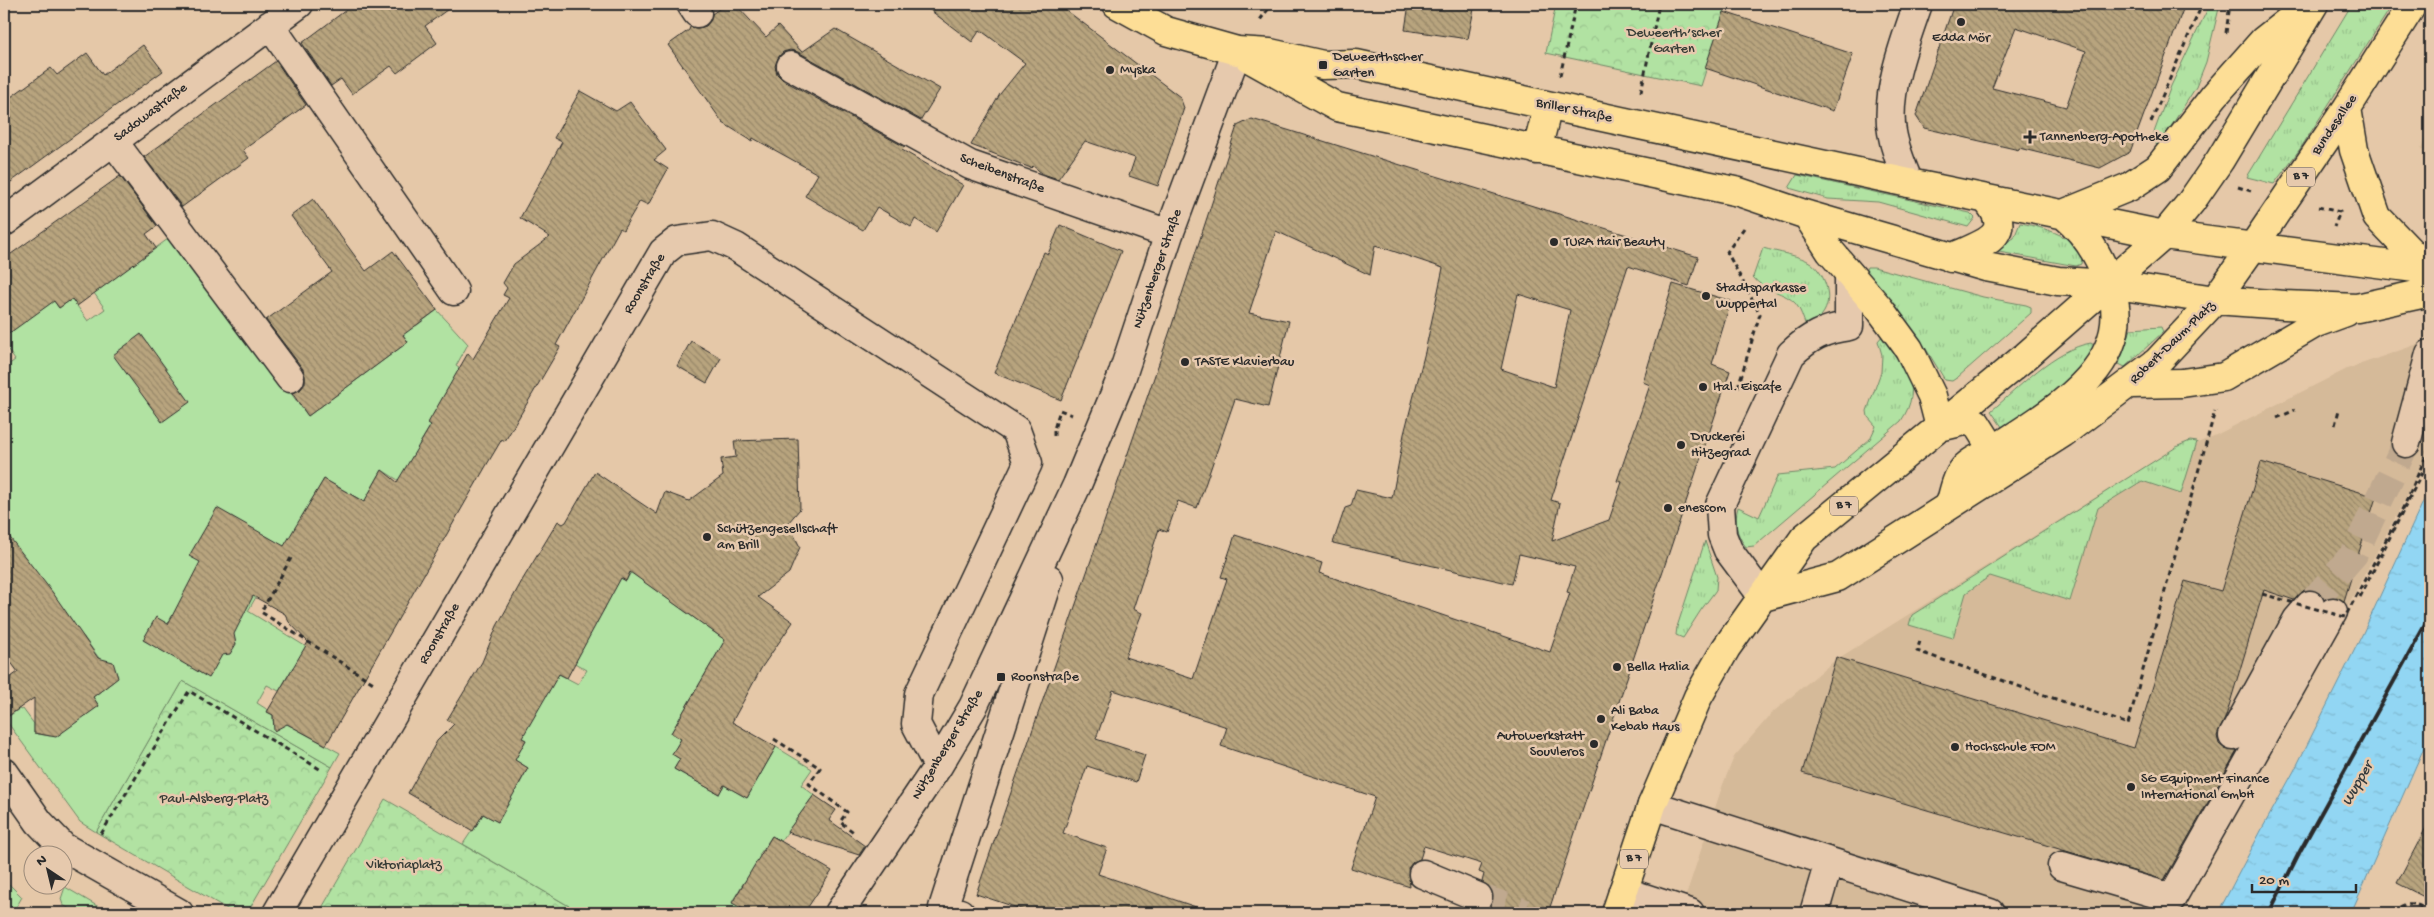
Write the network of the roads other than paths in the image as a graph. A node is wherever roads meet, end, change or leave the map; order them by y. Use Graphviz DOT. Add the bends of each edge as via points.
graph roads {
  1 [pos="298,4"];
  2 [pos="1117,4"];
  3 [pos="1918,4"];
  4 [pos="2309,4"];
  5 [pos="2314,4"];
  6 [pos="2413,4"];
  7 [pos="270,25"];
  8 [pos="1237,51"];
  9 [pos="790,66"];
  10 [pos="1550,106"];
  11 [pos="2347,108"];
  12 [pos="113,141"];
  13 [pos="1538,150"];
  14 [pos="1909,183"];
  15 [pos="1986,199"];
  16 [pos="2062,214"];
  17 [pos="1807,215"];
  18 [pos="4,222"];
  19 [pos="1169,234"];
  20 [pos="2164,235"];
  21 [pos="2254,246"];
  22 [pos="1951,258"];
  23 [pos="1849,274"];
  24 [pos="2429,277"];
  25 [pos="2110,284"];
  26 [pos="454,291"];
  27 [pos="2215,300"];
  28 [pos="2356,308"];
  29 [pos="2430,354"];
  30 [pos="290,378"];
  31 [pos="2130,384"];
  32 [pos="1940,427"];
  33 [pos="2418,445"];
  34 [pos="1994,450"];
  35 [pos="1077,485"];
  36 [pos="1950,505"];
  37 [pos="1762,597"];
  38 [pos="2233,736"];
  39 [pos="938,766"];
  40 [pos="4,772"];
  41 [pos="1652,806"];
  42 [pos="1829,862"];
  43 [pos="2062,866"];
  44 [pos="1422,874"];
  45 [pos="1478,897"];
  46 [pos="1620,902"];
  47 [pos="952,910"];
  48 [pos="179,913"];
  49 [pos="277,913"];
  50 [pos="839,913"];
  51 [pos="1690,913"];
  52 [pos="1814,913"];
  53 [pos="1990,913"];
  1 -- 7 [label="street, Sadowastraße"];
  2 -- 8 [label="main road, Briller Straße" via="1166,31"];
  3 -- 14 [label="street" via="1903,48 1891,112 1898,156"];
  4 -- 16 [label="main road" via="2263,41 2214,96 2158,168 2129,187"];
  5 -- 20 [label="main road, B 7" via="2216,166"];
  6 -- 11 [label="main road, Bundesallee / B 7"];
  7 -- 12 [label="street, Sadowastraße"];
  7 -- 26 [label="street"];
  8 -- 10 [label="main road, Briller Straße" via="1270,53 1323,65 1356,64"];
  8 -- 13 [label="main road, Briller Straße" via="1337,107"];
  8 -- 19 [label="street, Nützenberger Straße"];
  9 -- 19 [label="street, Scheibenstraße" via="970,165"];
  10 -- 13 [label="main road"];
  10 -- 14 [label="main road, Briller Straße"];
  11 -- 21 [label="main road, Bundesallee / B 7"];
  11 -- 24 [label="main road" via="2354,150 2377,217"];
  12 -- 18 [label="street, Sadowastraße"];
  12 -- 30 [label="street"];
  13 -- 17 [label="main road, Briller Straße" via="1739,192"];
  14 -- 15 [label="main road"];
  15 -- 16 [label="main road"];
  15 -- 22 [label="main road" via="1999,216 1996,234"];
  16 -- 20 [label="main road"];
  16 -- 25 [label="main road" via="2078,226"];
  17 -- 22 [label="main road"];
  17 -- 23 [label="main road" via="1830,252"];
  19 -- 35 [label="street, Nützenberger Straße" via="1121,379"];
  20 -- 21 [label="main road"];
  20 -- 25 [label="main road, B 7"];
  21 -- 24 [label="main road"];
  21 -- 27 [label="main road, B 7"];
  22 -- 25 [label="main road" via="2058,281"];
  23 -- 32 [label="main road" via="1909,349 1932,396"];
  23 -- 37 [label="street" via="1848,326 1829,329 1809,338 1791,354 1720,505 1722,534 1728,550"];
  24 -- 28 [label="main road, Robert-Daum-Platz"];
  25 -- 27 [label="main road"];
  25 -- 32 [label="main road, B 7"];
  25 -- 34 [label="main road" via="2117,314 2107,353 2075,393"];
  27 -- 28 [label="main road, Robert-Daum-Platz"];
  27 -- 31 [label="main road, Robert-Daum-Platz / B 7" via="2157,362"];
  28 -- 31 [label="main road" via="2316,323 2224,377 2182,383"];
  29 -- 33 [label="street"];
  31 -- 36 [label="main road, Robert-Daum-Platz / B 7" via="2063,433"];
  32 -- 34 [label="main road" via="1965,421 1976,423"];
  32 -- 37 [label="main road, B 7" via="1804,538"];
  34 -- 36 [label="main road" via="1963,469"];
  35 -- 39 [label="street, Nützenberger Straße" via="973,707"];
  35 -- 47 [label="street, Nützenberger Straße"];
  36 -- 37 [label="main road, B 7" via="1838,577"];
  37 -- 41 [label="main road, B 7" via="1726,648 1698,697"];
  38 -- 43 [label="street" via="2297,620 2321,608 2172,898"];
  39 -- 49 [label="street, Roonstraße" via="916,724 919,694 1028,463 1016,430 736,247 712,236 677,241 663,252"];
  39 -- 50 [label="street, Nützenberger Straße"];
  40 -- 48 [label="street" via="39,822 63,847"];
  41 -- 42 [label="street"];
  41 -- 46 [label="main road, B 7"];
  42 -- 52 [label="street"];
  42 -- 53 [label="street"];
  44 -- 45 [label="street"];
  46 -- 51 [label="street"];
}
